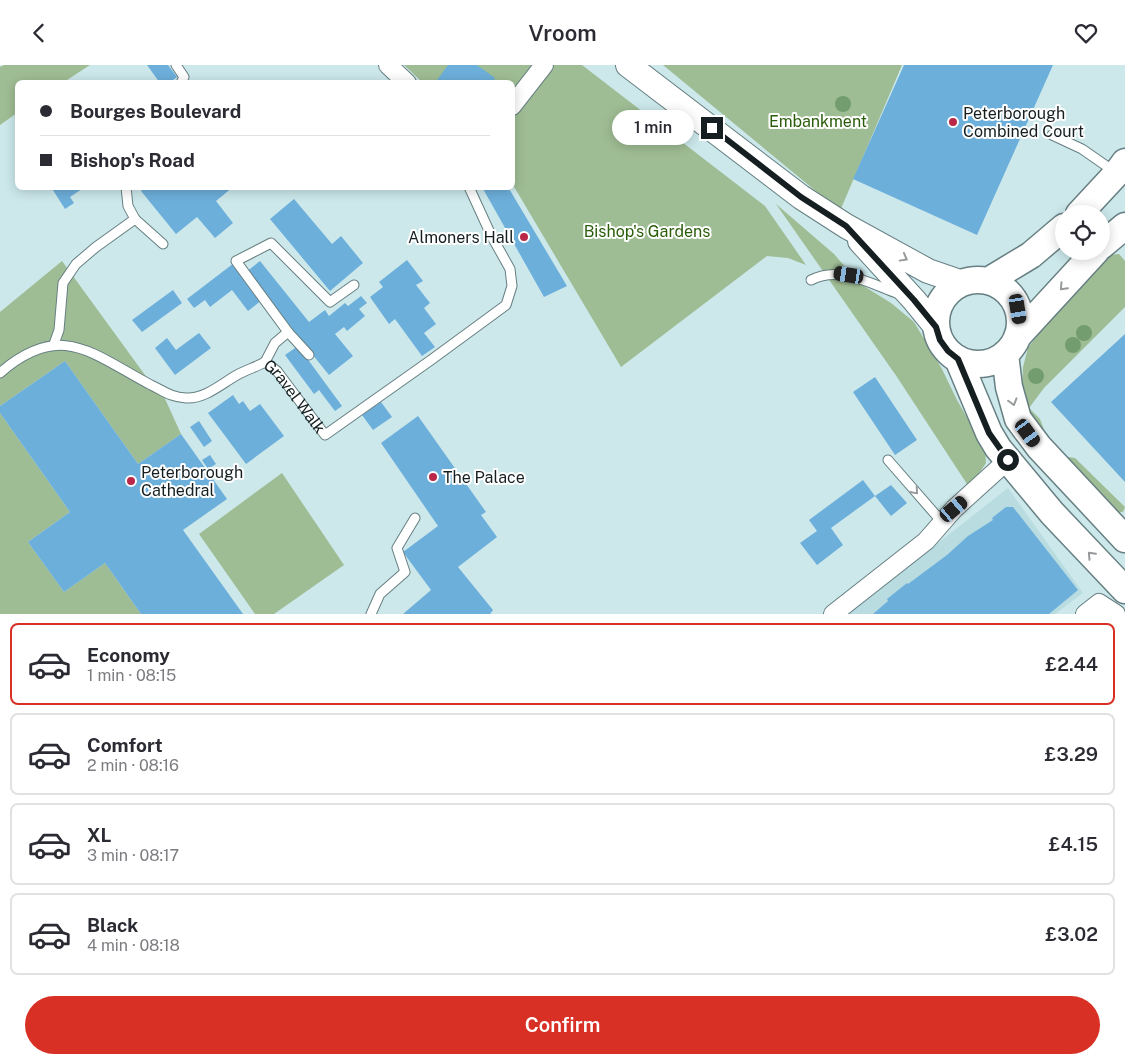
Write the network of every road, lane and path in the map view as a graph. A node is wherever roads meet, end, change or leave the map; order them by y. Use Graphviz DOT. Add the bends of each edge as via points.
graph roads {
  1 [pos="176,65"];
  2 [pos="388,65"];
  3 [pos="544,65"];
  4 [pos="628,65"];
  5 [pos="182,80"];
  6 [pos="404,80"];
  7 [pos="515,101"];
  8 [pos="1052,135"];
  9 [pos="1121,167"];
  10 [pos="126,190"];
  11 [pos="470,190"];
  12 [pos="1087,205"];
  13 [pos="135,219"];
  14 [pos="846,226"];
  15 [pos="1055,235"];
  16 [pos="163,244"];
  17 [pos="1088,260"];
  18 [pos="811,280"];
  19 [pos="975,282"];
  20 [pos="354,285"];
  21 [pos="914,300"];
  22 [pos="936,327"];
  23 [pos="288,332"];
  24 [pos="54,344"];
  25 [pos="1011,346"];
  26 [pos="309,355"];
  27 [pos="958,359"];
  28 [pos="265,362"];
  29 [pos="0,373"];
  30 [pos="888,460"];
  31 [pos="1008,460"];
  32 [pos="415,518"];
  33 [pos="942,522"];
  34 [pos="1125,539"];
  35 [pos="1125,589"];
  36 [pos="371,614"];
  37 [pos="833,614"];
  38 [pos="1085,614"];
  39 [pos="1116,614"];
  1 -- 5 [label="lane" via="184,77"];
  2 -- 6 [label="street"];
  3 -- 7 [label="street"];
  4 -- 14 [label="street" via="801,197"];
  8 -- 9 [label="lane"];
  9 -- 12 [label="main road"];
  10 -- 13 [label="lane" via="128,206"];
  11 -- 28 [label="lane, Gravel Walk" via="510,269 512,286 506,305 325,435 277,371"];
  13 -- 16 [label="lane"];
  13 -- 24 [label="lane" via="76,263 63,283 60,329"];
  14 -- 19 [label="street, one-way" via="928,271"];
  14 -- 21 [label="street"];
  15 -- 19 [label="main road" via="1031,255"];
  17 -- 25 [label="main road, one-way"];
  18 -- 21 [label="lane" via="832,274 849,275"];
  19 -- 22 [label="main road" via="951,290 942,300"];
  19 -- 25 [label="main road" via="1001,287 1011,296 1018,309 1020,323"];
  20 -- 23 [label="lane" via="330,302 271,243 236,261"];
  21 -- 22 [label="street"];
  22 -- 27 [label="main road" via="940,340"];
  23 -- 26 [label="lane"];
  23 -- 28 [label="lane" via="275,343"];
  24 -- 28 [label="lane, Gravel Walk" via="76,346 95,353 170,396 188,398 208,393"];
  24 -- 29 [label="lane, Gravel Walk" via="29,353"];
  25 -- 27 [label="main road" via="994,361 982,364"];
  25 -- 34 [label="main road, one-way" via="1009,387 1018,419 1039,447"];
  27 -- 31 [label="main road" via="989,433"];
  30 -- 33 [label="lane, one-way"];
  31 -- 33 [label="street"];
  35 -- 31 [label="main road, one-way" via="1052,513"];
  32 -- 36 [label="lane" via="397,547 405,572 380,594"];
  33 -- 37 [label="street" via="926,541"];
  38 -- 39 [label="street" via="1100,603"];
}
